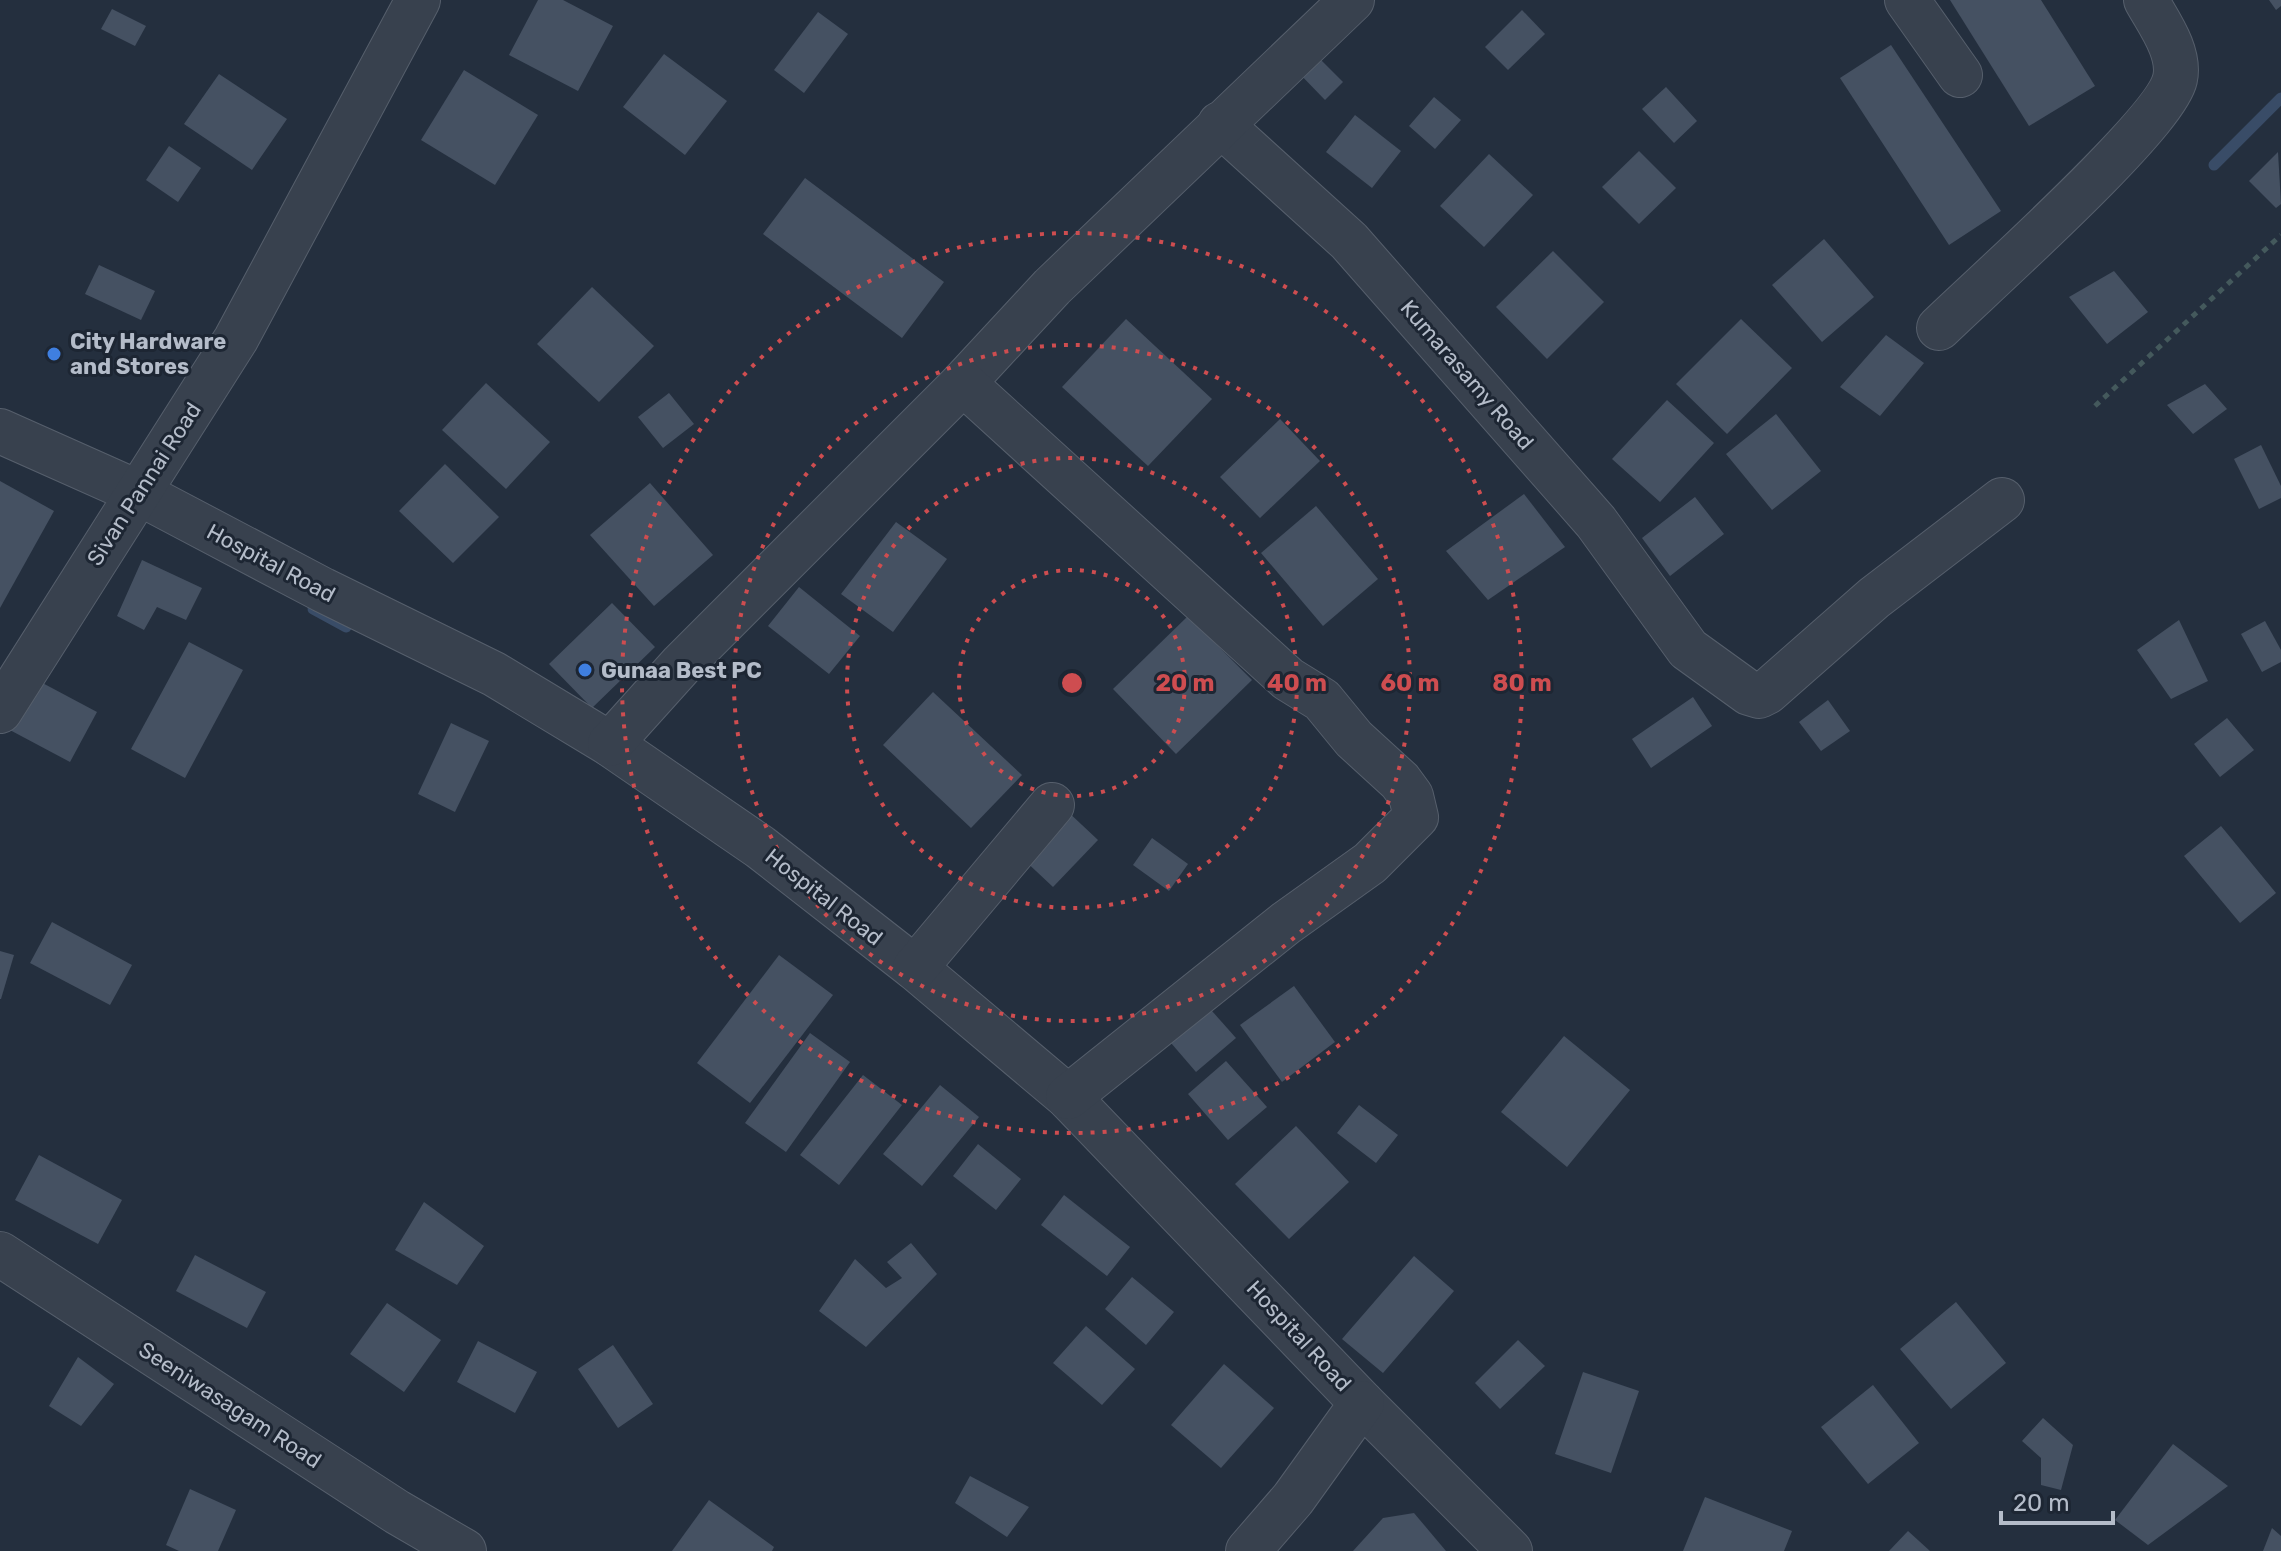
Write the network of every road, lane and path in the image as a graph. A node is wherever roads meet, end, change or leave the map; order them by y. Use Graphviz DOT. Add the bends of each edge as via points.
graph roads {
  1 [pos="418,0"];
  2 [pos="1352,0"];
  3 [pos="1907,0"];
  4 [pos="2146,0"];
  5 [pos="1960,75"];
  6 [pos="1220,124"];
  7 [pos="2281,235"];
  8 [pos="1939,328"];
  9 [pos="963,383"];
  10 [pos="2095,406"];
  11 [pos="0,431"];
  12 [pos="139,493"];
  13 [pos="2002,500"];
  14 [pos="0,711"];
  15 [pos="610,744"];
  16 [pos="1052,805"];
  17 [pos="915,968"];
  18 [pos="1068,1097"];
  19 [pos="0,1254"];
  20 [pos="1362,1403"];
  21 [pos="464,1551"];
  22 [pos="1248,1551"];
  23 [pos="1510,1551"];
  1 -- 12 [label="street, Sivan Pannai Road" via="236,339"];
  2 -- 6 [label="street"];
  3 -- 5 [label="street"];
  4 -- 8 [label="street" via="2172,49 2175,78 2162,105"];
  6 -- 9 [label="street" via="1052,287"];
  6 -- 13 [label="street, Kumarasamy Road" via="1349,241 1596,522 1688,649 1749,693 1759,696 1932,551"];
  7 -- 10 [label="path"];
  9 -- 15 [label="street" via="680,666"];
  9 -- 18 [label="street" via="1288,679 1322,700 1408,791 1416,817 1370,863"];
  11 -- 12 [label="street, Hospital Road"];
  12 -- 14 [label="street, Sivan Pannai Road"];
  12 -- 15 [label="street, Hospital Road" via="494,674"];
  15 -- 17 [label="street, Hospital Road" via="760,847"];
  16 -- 17 [label="street"];
  17 -- 18 [label="street, Hospital Road"];
  18 -- 20 [label="street, Hospital Road"];
  19 -- 21 [label="street, Seeniwasagam Road"];
  20 -- 22 [label="street"];
  20 -- 23 [label="street, Hospital Road"];
}
